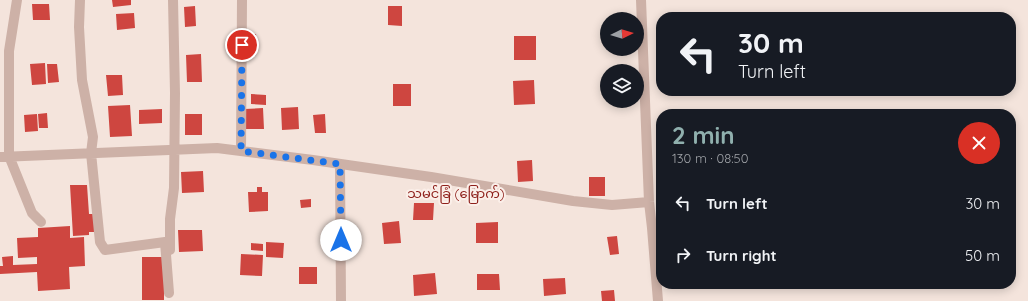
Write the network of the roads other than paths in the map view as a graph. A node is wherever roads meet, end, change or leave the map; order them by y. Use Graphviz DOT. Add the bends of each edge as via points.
graph roads {
  1 [pos="17,0"];
  2 [pos="80,0"];
  3 [pos="173,0"];
  4 [pos="242,0"];
  5 [pos="641,0"];
  6 [pos="175,150"];
  7 [pos="241,151"];
  8 [pos="91,153"];
  9 [pos="4,156"];
  10 [pos="340,164"];
  11 [pos="649,202"];
  12 [pos="41,222"];
  13 [pos="656,277"];
  14 [pos="657,289"];
  15 [pos="168,297"];
  16 [pos="341,301"];
  17 [pos="658,301"];
  1 -- 9 [label="street" via="9,51"];
  2 -- 8 [label="street" via="82,80 93,137"];
  3 -- 6 [label="street"];
  4 -- 7 [label="street"];
  5 -- 11 [label="street"];
  6 -- 7 [label="street" via="217,148"];
  6 -- 8 [label="street"];
  6 -- 15 [label="street"];
  7 -- 10 [label="street"];
  8 -- 9 [label="street"];
  8 -- 15 [label="street" via="100,242 105,250 165,242"];
  9 -- 12 [label="street" via="32,213"];
  10 -- 11 [label="street" via="612,206"];
  10 -- 16 [label="street"];
  11 -- 13 [label="street"];
  14 -- 17 [label="street"];
}
